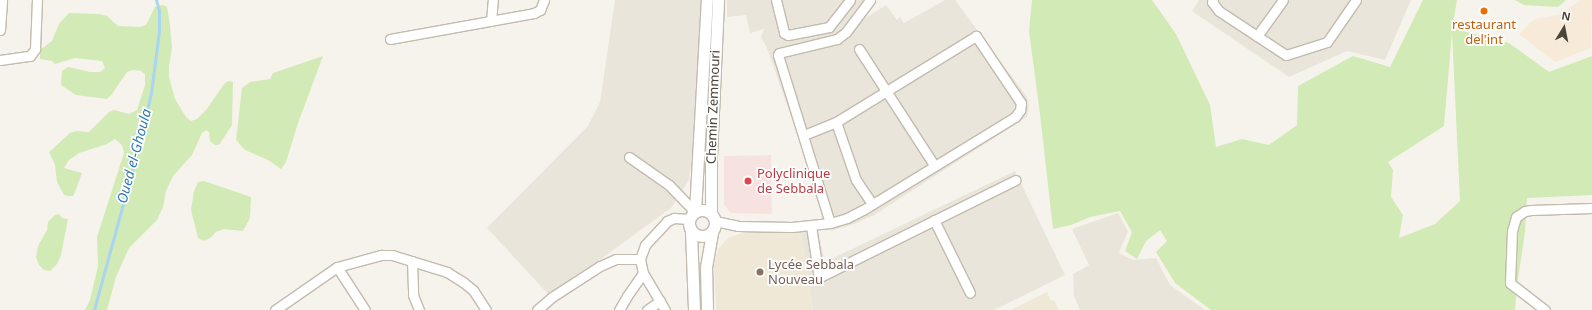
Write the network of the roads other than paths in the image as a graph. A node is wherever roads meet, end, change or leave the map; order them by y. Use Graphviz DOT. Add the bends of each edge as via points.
graph roads {
  1 [pos="2,0"];
  2 [pos="36,0"];
  3 [pos="493,0"];
  4 [pos="544,0"];
  5 [pos="707,0"];
  6 [pos="718,0"];
  7 [pos="776,0"];
  8 [pos="850,0"];
  9 [pos="870,0"];
  10 [pos="1213,0"];
  11 [pos="1283,0"];
  12 [pos="1356,0"];
  13 [pos="491,21"];
  14 [pos="0,30"];
  15 [pos="1257,36"];
  16 [pos="390,39"];
  17 [pos="859,49"];
  18 [pos="0,60"];
  19 [pos="887,92"];
  20 [pos="836,122"];
  21 [pos="803,135"];
  22 [pos="629,157"];
  23 [pos="934,165"];
  24 [pos="1015,180"];
  25 [pos="872,204"];
  26 [pos="1592,208"];
  27 [pos="692,215"];
  28 [pos="713,218"];
  29 [pos="934,220"];
  30 [pos="830,223"];
  31 [pos="810,226"];
  32 [pos="691,231"];
  33 [pos="712,233"];
  34 [pos="640,259"];
  35 [pos="412,261"];
  36 [pos="337,267"];
  37 [pos="643,273"];
  38 [pos="970,293"];
  39 [pos="660,301"];
  40 [pos="275,310"];
  41 [pos="365,310"];
  42 [pos="418,310"];
  43 [pos="486,310"];
  44 [pos="537,310"];
  45 [pos="619,310"];
  46 [pos="648,310"];
  47 [pos="665,310"];
  48 [pos="694,310"];
  49 [pos="707,310"];
  50 [pos="1545,310"];
  1 -- 14 [label="street"];
  2 -- 18 [label="street" via="35,49 30,56"];
  3 -- 13 [label="street"];
  4 -- 13 [label="street" via="538,12"];
  5 -- 27 [label="street, Chemin Zemmouri"];
  6 -- 28 [label="street, Chemin Zemmouri" via="710,156"];
  7 -- 8 [label="street" via="784,33 788,35 829,27"];
  9 -- 21 [label="street" via="846,32 837,39 778,54"];
  10 -- 15 [label="street" via="1219,11"];
  11 -- 15 [label="street"];
  12 -- 15 [label="street" via="1327,42 1286,55"];
  13 -- 16 [label="street"];
  17 -- 19 [label="street"];
  19 -- 20 [label="street"];
  19 -- 23 [label="street"];
  19 -- 23 [label="street" via="976,36 1017,96 1021,103 1015,117"];
  20 -- 21 [label="street"];
  20 -- 25 [label="street" via="856,180"];
  21 -- 30 [label="street"];
  22 -- 27 [label="street" via="675,191"];
  23 -- 25 [label="street"];
  24 -- 29 [label="street"];
  25 -- 30 [label="street" via="847,218"];
  26 -- 50 [label="street" via="1531,210 1516,217 1512,231 1510,283"];
  27 -- 28 [label="street" via="703,210"];
  27 -- 32 [label="street, Chemin Zemmouri" via="689,225"];
  27 -- 34 [label="street" via="667,221 645,245"];
  28 -- 31 [label="street" via="738,226"];
  28 -- 33 [label="street, Chemin Zemmouri" via="715,227"];
  29 -- 31 [label="street" via="822,276 818,272"];
  29 -- 38 [label="street"];
  30 -- 31 [label="street"];
  32 -- 33 [label="street" via="701,236"];
  32 -- 48 [label="street, Chemin Zemmouri"];
  33 -- 49 [label="street, Chemin Zemmouri" via="706,267"];
  34 -- 37 [label="street"];
  34 -- 44 [label="street" via="616,259 600,266 552,296"];
  35 -- 36 [label="street" via="392,255 381,255"];
  35 -- 42 [label="street" via="413,296"];
  35 -- 43 [label="street" via="446,272 463,282 473,290"];
  36 -- 40 [label="street"];
  36 -- 41 [label="street"];
  37 -- 39 [label="street"];
  37 -- 45 [label="street"];
  39 -- 46 [label="street"];
  39 -- 47 [label="street"];
}
